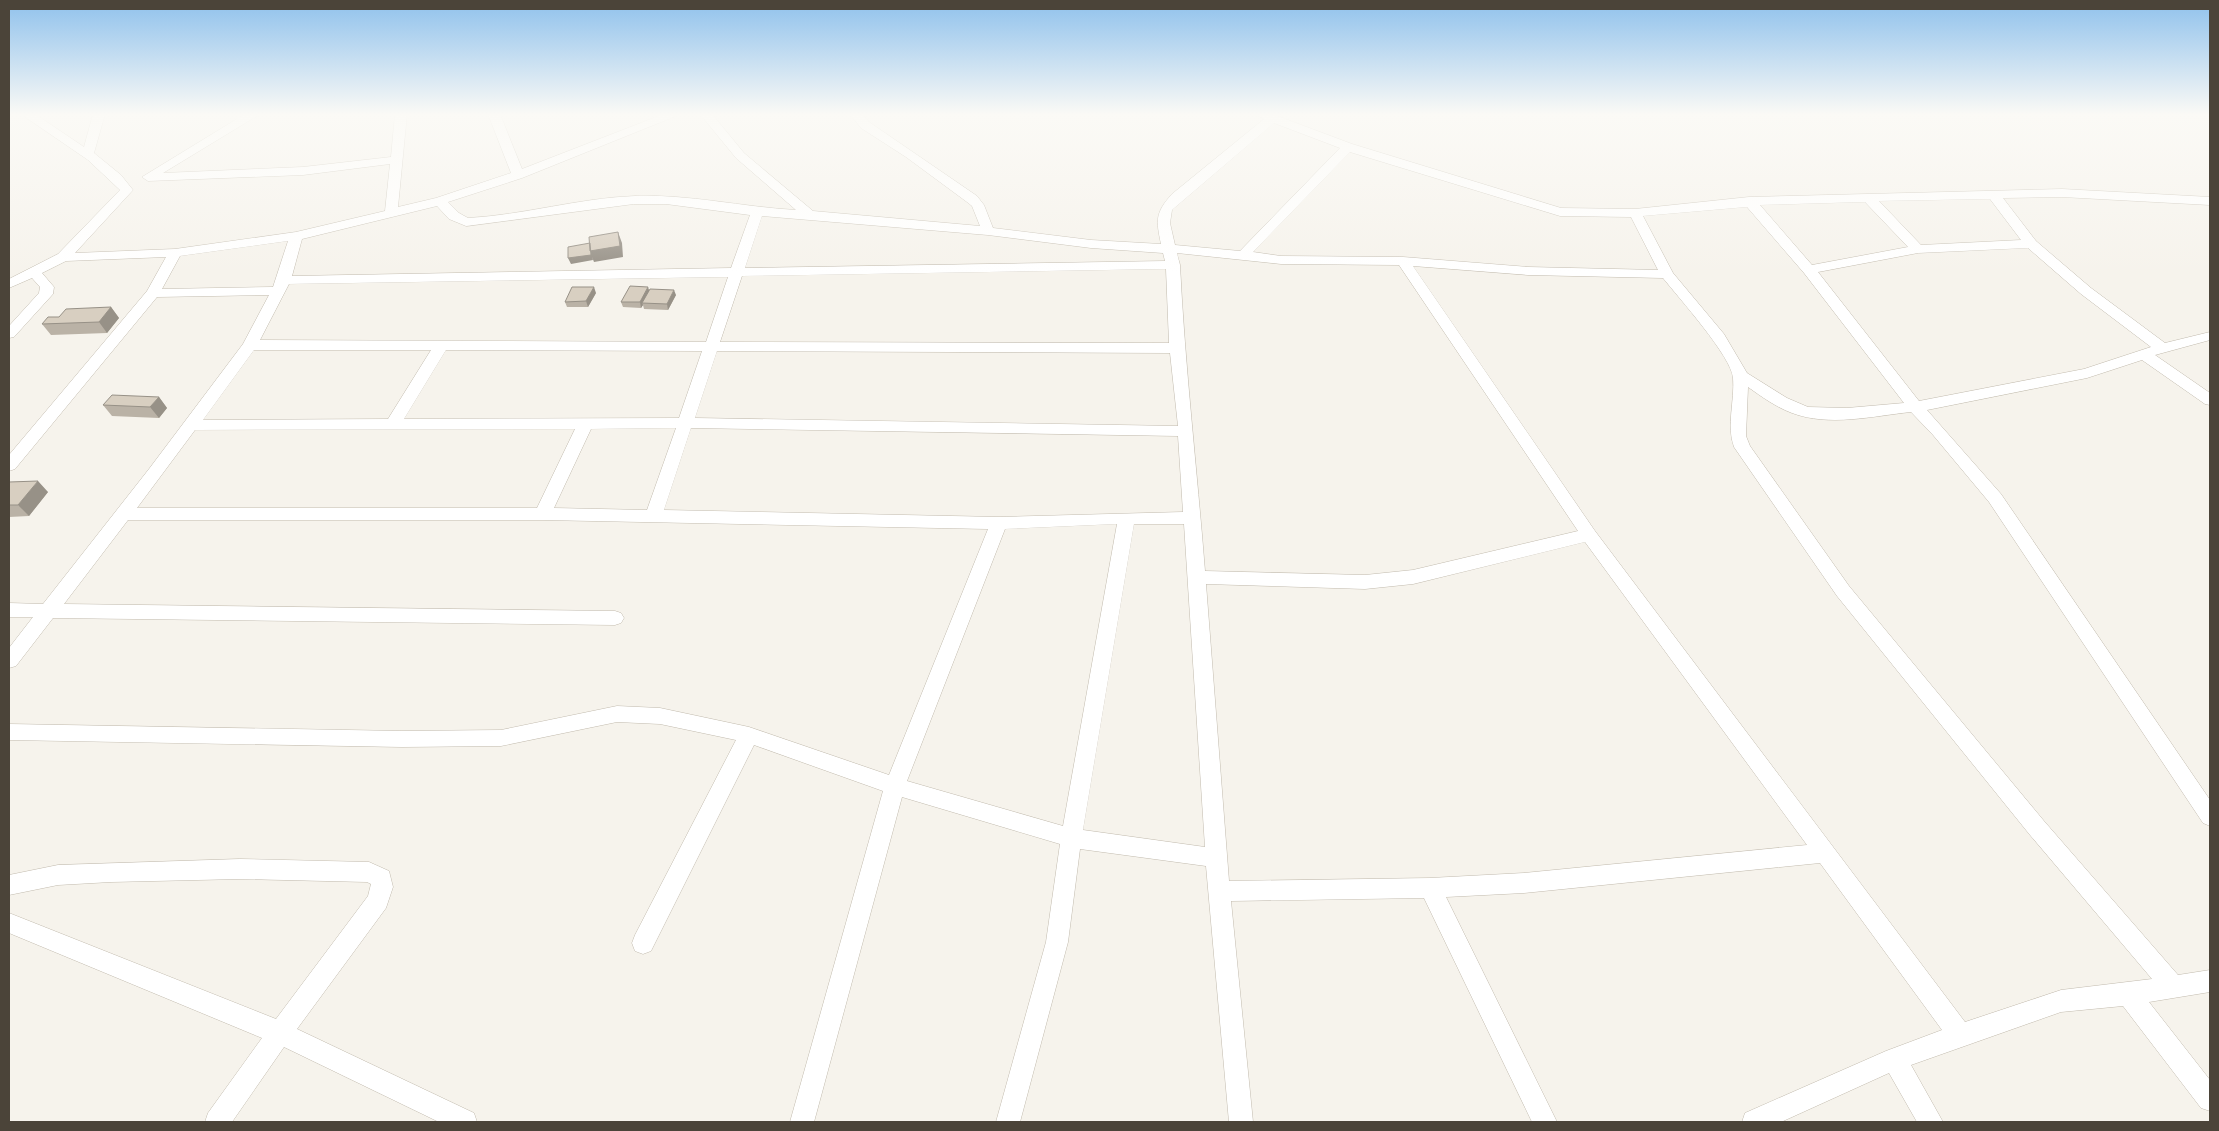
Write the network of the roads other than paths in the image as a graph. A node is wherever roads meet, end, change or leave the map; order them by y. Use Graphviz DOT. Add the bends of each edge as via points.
graph roads {
  1 [pos="104,167"];
  2 [pos="165,167"];
  3 [pos="339,167"];
  4 [pos="395,167"];
  5 [pos="515,167"];
  6 [pos="539,167"];
  7 [pos="753,167"];
  8 [pos="928,167"];
  9 [pos="1210,167"];
  10 [pos="1329,167"];
  11 [pos="1413,167"];
  12 [pos="518,175"];
  13 [pos="148,177"];
  14 [pos="127,190"];
  15 [pos="1994,195"];
  16 [pos="1870,198"];
  17 [pos="440,201"];
  18 [pos="1749,201"];
  19 [pos="2210,201"];
  20 [pos="757,212"];
  21 [pos="391,213"];
  22 [pos="1635,213"];
  23 [pos="809,215"];
  24 [pos="988,231"];
  25 [pos="296,236"];
  26 [pos="2031,244"];
  27 [pos="1918,250"];
  28 [pos="175,253"];
  29 [pos="1243,255"];
  30 [pos="64,257"];
  31 [pos="1171,257"];
  32 [pos="1403,261"];
  33 [pos="1809,270"];
  34 [pos="34,272"];
  35 [pos="738,274"];
  36 [pos="1667,274"];
  37 [pos="9,284"];
  38 [pos="281,285"];
  39 [pos="153,293"];
  40 [pos="9,334"];
  41 [pos="2210,336"];
  42 [pos="250,345"];
  43 [pos="441,346"];
  44 [pos="712,346"];
  45 [pos="1177,348"];
  46 [pos="2162,348"];
  47 [pos="2146,355"];
  48 [pos="1741,376"];
  49 [pos="2210,400"];
  50 [pos="1915,407"];
  51 [pos="586,422"];
  52 [pos="684,423"];
  53 [pos="394,424"];
  54 [pos="192,425"];
  55 [pos="1186,431"];
  56 [pos="9,465"];
  57 [pos="123,514"];
  58 [pos="543,514"];
  59 [pos="654,515"];
  60 [pos="1127,518"];
  61 [pos="1192,518"];
  62 [pos="999,523"];
  63 [pos="1589,535"];
  64 [pos="1196,577"];
  65 [pos="9,610"];
  66 [pos="49,610"];
  67 [pos="615,618"];
  68 [pos="9,661"];
  69 [pos="9,732"];
  70 [pos="749,735"];
  71 [pos="895,786"];
  72 [pos="2210,817"];
  73 [pos="1072,838"];
  74 [pos="1826,853"];
  75 [pos="1216,858"];
  76 [pos="9,885"];
  77 [pos="1430,888"];
  78 [pos="1219,891"];
  79 [pos="9,923"];
  80 [pos="643,943"];
  81 [pos="2210,981"];
  82 [pos="2174,987"];
  83 [pos="2128,994"];
  84 [pos="280,1033"];
  85 [pos="1961,1036"];
  86 [pos="1894,1059"];
  87 [pos="2210,1099"];
  88 [pos="217,1122"];
  89 [pos="465,1122"];
  90 [pos="802,1122"];
  91 [pos="1008,1122"];
  92 [pos="1241,1122"];
  93 [pos="1545,1122"];
  94 [pos="1754,1122"];
  95 [pos="1931,1122"];
  1 -- 14 [label="street"];
  2 -- 13 [label="street"];
  3 -- 13 [label="street"];
  4 -- 21 [label="street"];
  5 -- 12 [label="street"];
  6 -- 12 [label="street"];
  7 -- 23 [label="street"];
  8 -- 24 [label="street" via="978,205"];
  9 -- 31 [label="street" via="1166,209 1163,223"];
  10 -- 29 [label="street"];
  11 -- 22 [label="street" via="1560,212"];
  12 -- 17 [label="street"];
  13 -- 14 [label="street"];
  14 -- 30 [label="street"];
  15 -- 16 [label="street"];
  15 -- 19 [label="street" via="2062,193"];
  15 -- 26 [label="street"];
  16 -- 18 [label="street"];
  16 -- 27 [label="street"];
  17 -- 20 [label="street" via="454,216 466,222 634,200 666,200"];
  17 -- 21 [label="street"];
  18 -- 22 [label="street"];
  18 -- 33 [label="street"];
  20 -- 23 [label="street"];
  20 -- 35 [label="street"];
  21 -- 25 [label="street"];
  22 -- 36 [label="street"];
  23 -- 24 [label="street"];
  24 -- 31 [label="street"];
  25 -- 28 [label="street"];
  25 -- 38 [label="street"];
  26 -- 27 [label="street"];
  26 -- 46 [label="street" via="2086,291"];
  27 -- 33 [label="street"];
  28 -- 30 [label="street"];
  28 -- 39 [label="street"];
  29 -- 31 [label="street"];
  29 -- 32 [label="street" via="1281,260"];
  30 -- 34 [label="street"];
  31 -- 35 [label="street"];
  31 -- 45 [label="street"];
  32 -- 36 [label="street" via="1528,271"];
  32 -- 63 [label="street"];
  33 -- 50 [label="street"];
  34 -- 37 [label="street"];
  34 -- 40 [label="street" via="47,287 46,294"];
  35 -- 38 [label="street"];
  35 -- 44 [label="street"];
  36 -- 48 [label="street" via="1719,337"];
  38 -- 39 [label="street"];
  38 -- 42 [label="street"];
  39 -- 56 [label="street"];
  41 -- 46 [label="street"];
  42 -- 43 [label="street"];
  42 -- 54 [label="street"];
  43 -- 44 [label="street"];
  43 -- 53 [label="street"];
  44 -- 45 [label="street"];
  44 -- 52 [label="street"];
  45 -- 55 [label="street"];
  46 -- 47 [label="street"];
  47 -- 49 [label="street"];
  47 -- 50 [label="street" via="2087,373"];
  48 -- 50 [label="street" via="1790,406 1807,412 1822,414"];
  48 -- 82 [label="street" via="1738,436 1742,447 1843,591 2037,828"];
  50 -- 72 [label="street" via="1940,431 1995,498"];
  51 -- 52 [label="street"];
  51 -- 53 [label="street"];
  51 -- 58 [label="street"];
  52 -- 55 [label="street"];
  52 -- 59 [label="street"];
  53 -- 54 [label="street"];
  54 -- 57 [label="street"];
  55 -- 61 [label="street"];
  57 -- 58 [label="street"];
  57 -- 66 [label="street"];
  58 -- 59 [label="street"];
  59 -- 62 [label="street"];
  60 -- 61 [label="street"];
  60 -- 62 [label="street"];
  60 -- 73 [label="street"];
  61 -- 64 [label="street"];
  62 -- 71 [label="street"];
  63 -- 64 [label="street" via="1413,577 1366,582"];
  63 -- 74 [label="street"];
  64 -- 75 [label="street"];
  65 -- 66 [label="street"];
  66 -- 67 [label="street"];
  66 -- 68 [label="street"];
  69 -- 70 [label="street" via="501,738 617,714 660,716"];
  70 -- 71 [label="street"];
  70 -- 80 [label="street"];
  71 -- 73 [label="street"];
  71 -- 90 [label="street"];
  73 -- 75 [label="street"];
  73 -- 91 [label="street" via="1057,942"];
  74 -- 77 [label="street" via="1524,883"];
  74 -- 85 [label="street"];
  75 -- 78 [label="street"];
  76 -- 84 [label="street" via="58,875 220,869 370,872 381,878 378,901"];
  77 -- 78 [label="street"];
  77 -- 93 [label="street"];
  78 -- 92 [label="street"];
  79 -- 84 [label="street"];
  81 -- 82 [label="street"];
  82 -- 83 [label="street"];
  83 -- 85 [label="street" via="2061,1001"];
  83 -- 87 [label="street"];
  84 -- 88 [label="street"];
  84 -- 89 [label="street"];
  85 -- 86 [label="street"];
  86 -- 94 [label="street"];
  86 -- 95 [label="street"];
}
